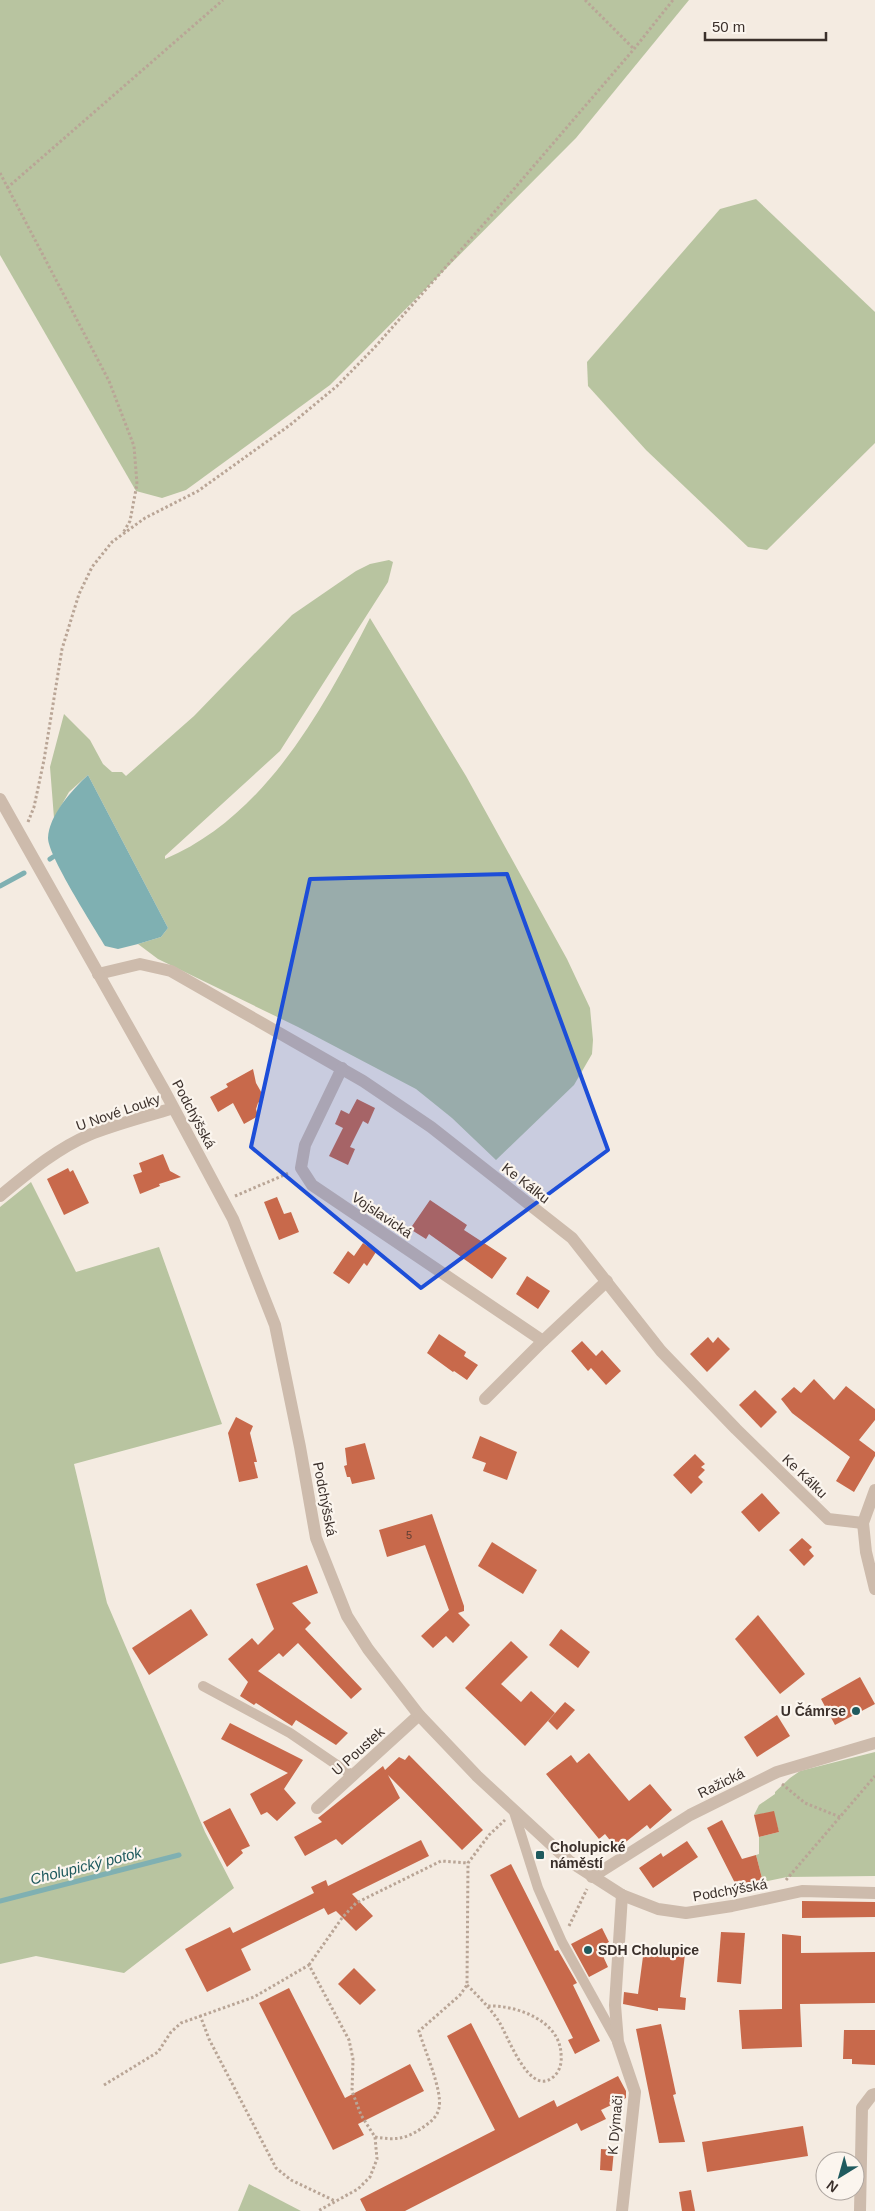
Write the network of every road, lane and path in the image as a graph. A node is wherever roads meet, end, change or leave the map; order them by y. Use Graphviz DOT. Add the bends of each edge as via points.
graph roads {
  1 [pos="222,0"];
  2 [pos="585,0"];
  3 [pos="674,0"];
  4 [pos="634,49"];
  5 [pos="0,173"];
  6 [pos="8,188"];
  7 [pos="121,536"];
  8 [pos="0,799"];
  9 [pos="22,839"];
  10 [pos="98,974"];
  11 [pos="342,1068"];
  12 [pos="173,1108"];
  13 [pos="301,1168"];
  14 [pos="0,1196"];
  15 [pos="224,1201"];
  16 [pos="607,1281"];
  17 [pos="543,1341"];
  18 [pos="485,1399"];
  19 [pos="874,1491"];
  20 [pos="863,1523"];
  21 [pos="875,1588"];
  22 [pos="203,1686"];
  23 [pos="419,1715"];
  24 [pos="875,1743"];
  25 [pos="773,1774"];
  26 [pos="352,1776"];
  27 [pos="875,1776"];
  28 [pos="316,1808"];
  29 [pos="514,1812"];
  30 [pos="840,1817"];
  31 [pos="468,1863"];
  32 [pos="592,1877"];
  33 [pos="875,1893"];
  34 [pos="622,1895"];
  35 [pos="770,1898"];
  36 [pos="562,1942"];
  37 [pos="309,1965"];
  38 [pos="467,1985"];
  39 [pos="488,2006"];
  40 [pos="200,2015"];
  41 [pos="618,2042"];
  42 [pos="104,2085"];
  43 [pos="875,2094"];
  44 [pos="375,2137"];
  45 [pos="336,2201"];
  46 [pos="318,2211"];
  47 [pos="622,2211"];
  48 [pos="860,2211"];
  1 -- 6 [label="path"];
  2 -- 4 [label="path"];
  3 -- 4 [label="path"];
  4 -- 7 [label="path" via="413,304 336,386 290,425 198,491 145,518"];
  5 -- 6 [label="path"];
  6 -- 7 [label="path" via="109,380 134,446 137,484 130,521"];
  7 -- 9 [label="path" via="92,567 79,594 62,648 34,807"];
  8 -- 9 [label="street, Podchýšská"];
  9 -- 10 [label="street, Podchýšská"];
  10 -- 11 [label="street, Ke Kálku" via="140,964 170,971"];
  10 -- 12 [label="street, Podchýšská"];
  11 -- 13 [label="street" via="305,1145"];
  11 -- 16 [label="street, Ke Kálku" via="431,1127 572,1238"];
  12 -- 14 [label="street, U Nové Louky" via="88,1135 34,1169"];
  12 -- 15 [label="street, Podchýšská"];
  13 -- 15 [label="path"];
  13 -- 17 [label="street, Vojslavická" via="312,1185"];
  15 -- 23 [label="street, Podchýšská" via="275,1325 316,1538 347,1616"];
  16 -- 17 [label="street"];
  16 -- 20 [label="street, Ke Kálku" via="661,1351 828,1520"];
  17 -- 18 [label="street"];
  19 -- 20 [label="street"];
  20 -- 21 [label="street"];
  22 -- 26 [label="lane" via="290,1733"];
  23 -- 26 [label="street, U Poustek"];
  23 -- 29 [label="street, Podchýšská"];
  24 -- 25 [label="street, Ražická"];
  25 -- 30 [label="path" via="805,1803"];
  25 -- 32 [label="street, Ražická" via="690,1814"];
  26 -- 28 [label="street, U Poustek"];
  27 -- 30 [label="path"];
  29 -- 31 [label="path" via="489,1835"];
  29 -- 32 [label="street, Podchýšská"];
  29 -- 36 [label="lane" via="538,1888"];
  30 -- 35 [label="path"];
  31 -- 37 [label="path" via="441,1860 356,1903"];
  31 -- 38 [label="path"];
  32 -- 34 [label="street, Podchýšská"];
  32 -- 36 [label="path"];
  33 -- 35 [label="street, Podchýšská" via="802,1891"];
  34 -- 35 [label="street, Podchýšská" via="658,1909 686,1913"];
  34 -- 41 [label="street, K Dýmači" via="615,2005"];
  36 -- 41 [label="lane"];
  37 -- 40 [label="path" via="254,1997"];
  37 -- 44 [label="path" via="349,2040 353,2059 352,2091 360,2115"];
  38 -- 39 [label="path"];
  38 -- 44 [label="path" via="419,2031 440,2098 439,2110 432,2122 395,2140"];
  39 -- 39 [label="path" via="500,2022 522,2066 530,2074 541,2080 550,2080 558,2073 562,2063 561,2047 553,2031 538,2017"];
  40 -- 42 [label="path" via="181,2023 158,2052"];
  40 -- 45 [label="path" via="209,2039 276,2168 291,2180"];
  41 -- 47 [label="street, K Dýmači" via="634,2092"];
  43 -- 48 [label="street" via="862,2108"];
  44 -- 45 [label="path" via="377,2158 370,2177 358,2189"];
  45 -- 46 [label="path"];
}
